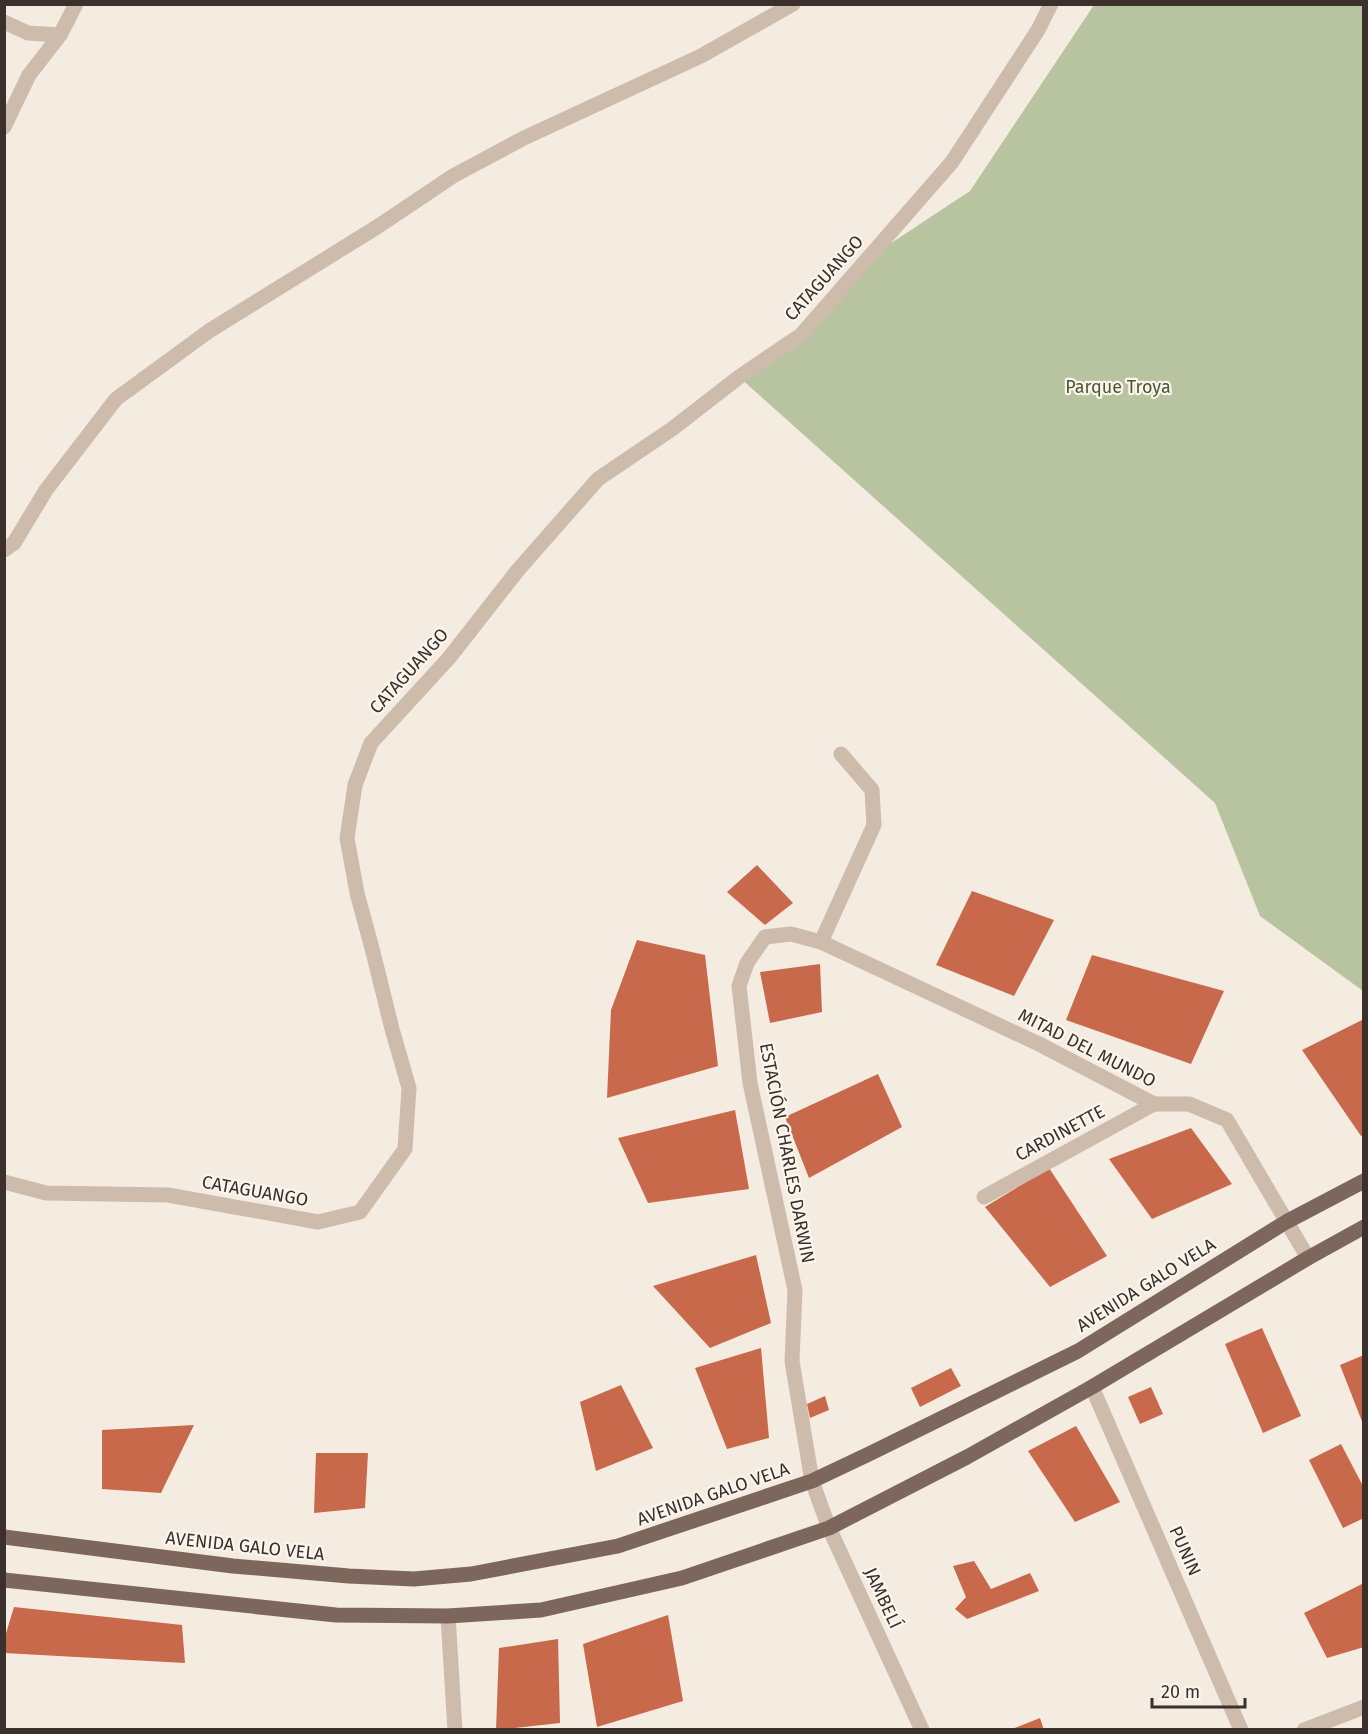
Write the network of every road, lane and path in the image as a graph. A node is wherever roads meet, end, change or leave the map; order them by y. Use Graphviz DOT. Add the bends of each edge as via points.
graph roads {
  1 [pos="76,4"];
  2 [pos="793,4"];
  3 [pos="1051,4"];
  4 [pos="4,22"];
  5 [pos="60,35"];
  6 [pos="4,127"];
  7 [pos="4,550"];
  8 [pos="842,754"];
  9 [pos="821,942"];
  10 [pos="1154,1104"];
  11 [pos="1364,1180"];
  12 [pos="4,1182"];
  13 [pos="984,1197"];
  14 [pos="1286,1222"];
  15 [pos="1364,1227"];
  16 [pos="1308,1258"];
  17 [pos="1092,1387"];
  18 [pos="812,1481"];
  19 [pos="829,1528"];
  20 [pos="4,1537"];
  21 [pos="4,1580"];
  22 [pos="448,1616"];
  23 [pos="1364,1707"];
  24 [pos="455,1730"];
  25 [pos="922,1730"];
  26 [pos="1241,1730"];
  27 [pos="1304,1730"];
  1 -- 5 [label="street"];
  2 -- 7 [label="street" via="701,56 524,138 453,176 209,331 116,399 46,490 14,543"];
  3 -- 12 [label="street, CATAGUANGO" via="952,162 801,335 598,478 449,658 371,743 355,785 347,838 357,893 409,1088 405,1149 360,1212 318,1222 168,1195 46,1193"];
  4 -- 5 [label="street" via="28,33"];
  5 -- 6 [label="street" via="29,75"];
  8 -- 9 [label="street" via="872,790 873,825"];
  9 -- 10 [label="street, MITAD DEL MUNDO" via="1039,1044"];
  9 -- 18 [label="street, ESTACIÓN CHARLES DARWIN" via="791,934 765,937 747,963 739,986 750,1083 795,1290 792,1361"];
  10 -- 13 [label="street, CARDINETTE"];
  10 -- 14 [label="street, MITAD DEL MUNDO" via="1189,1104 1227,1120"];
  11 -- 14 [label="main road, AVENIDA GALO VELA"];
  14 -- 16 [label="street, MITAD DEL MUNDO"];
  14 -- 18 [label="main road, AVENIDA GALO VELA" via="1078,1350"];
  15 -- 16 [label="main road"];
  16 -- 17 [label="main road"];
  17 -- 19 [label="main road"];
  17 -- 26 [label="street, PUNIN"];
  18 -- 19 [label="street, JAMBELÍ"];
  18 -- 20 [label="main road, AVENIDA GALO VELA" via="618,1546 471,1574 414,1579 233,1566"];
  19 -- 22 [label="main road" via="661,1583 541,1610"];
  19 -- 25 [label="street, JAMBELÍ"];
  21 -- 22 [label="main road" via="336,1614"];
  22 -- 24 [label="street"];
  23 -- 27 [label="street"];
}
